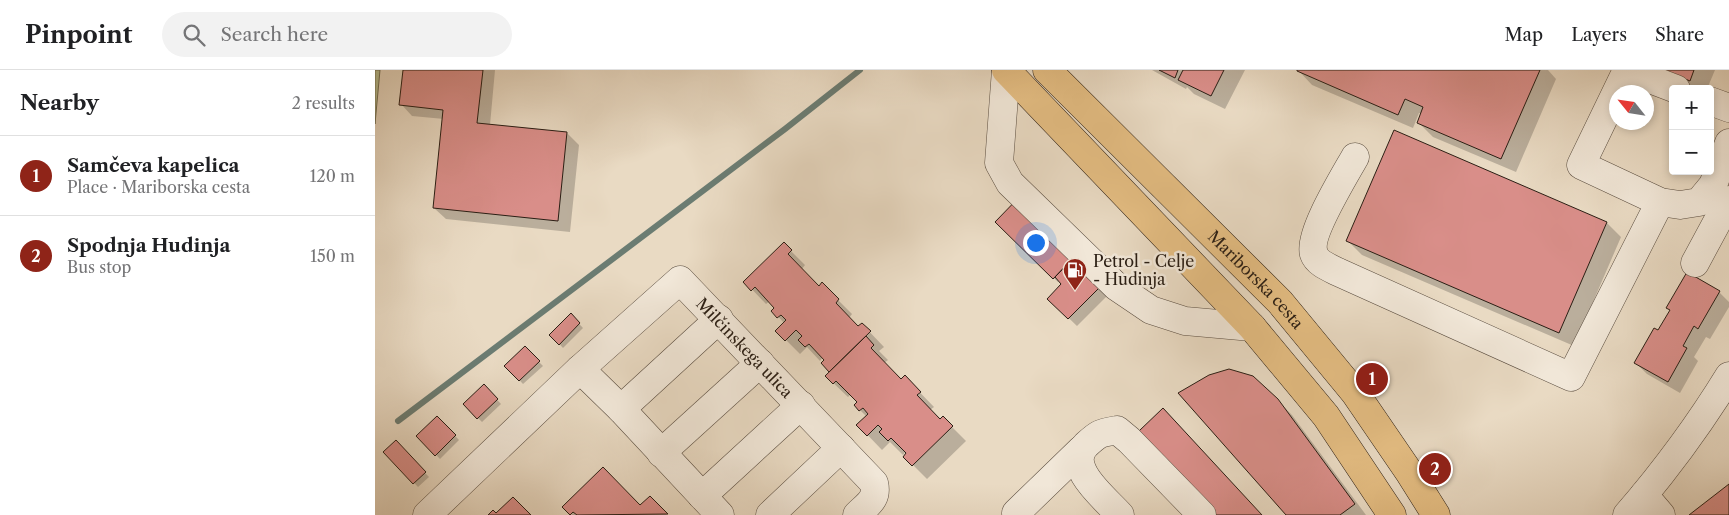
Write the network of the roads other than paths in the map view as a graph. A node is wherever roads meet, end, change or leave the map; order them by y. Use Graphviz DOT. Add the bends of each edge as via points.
graph roads {
  1 [pos="1006,70"];
  2 [pos="1047,70"];
  3 [pos="1626,70"];
  4 [pos="1669,86"];
  5 [pos="1714,102"];
  6 [pos="1729,108"];
  7 [pos="1729,143"];
  8 [pos="1355,157"];
  9 [pos="1729,200"];
  10 [pos="1660,202"];
  11 [pos="1695,263"];
  12 [pos="719,319"];
  13 [pos="1252,327"];
  14 [pos="761,363"];
  15 [pos="580,369"];
  16 [pos="1729,376"];
  17 [pos="801,405"];
  18 [pos="621,409"];
  19 [pos="841,448"];
  20 [pos="1081,450"];
  21 [pos="661,453"];
  22 [pos="711,505"];
  23 [pos="1644,508"];
  24 [pos="1017,513"];
  25 [pos="427,515"];
  26 [pos="770,515"];
  27 [pos="857,515"];
  28 [pos="1121,515"];
  29 [pos="1202,515"];
  30 [pos="1392,515"];
  31 [pos="1436,515"];
  1 -- 13 [label="main road, Mariborska cesta"];
  1 -- 13 [label="street" via="999,163 1010,182 1117,287 1151,310 1185,321"];
  2 -- 31 [label="main road, Mariborska cesta" via="1280,302 1355,393"];
  3 -- 4 [label="street"];
  3 -- 10 [label="street" via="1581,165"];
  5 -- 6 [label="street"];
  7 -- 10 [label="street" via="1713,185 1699,202 1680,205"];
  8 -- 10 [label="street" via="1316,230 1312,247 1314,257 1338,272 1571,378"];
  9 -- 11 [label="street"];
  12 -- 14 [label="street, Milčinskega ulica"];
  12 -- 15 [label="street, Milčinskega ulica" via="681,280"];
  12 -- 18 [label="street"];
  13 -- 30 [label="main road, Mariborska cesta" via="1326,416"];
  14 -- 17 [label="street, Milčinskega ulica"];
  14 -- 21 [label="street"];
  15 -- 18 [label="street"];
  15 -- 25 [label="street, Milčinskega ulica"];
  16 -- 23 [label="street"];
  17 -- 19 [label="street, Milčinskega ulica"];
  17 -- 22 [label="street"];
  18 -- 21 [label="street"];
  19 -- 26 [label="street"];
  19 -- 27 [label="street, Milčinskega ulica" via="874,483 876,491 873,499"];
  20 -- 24 [label="street"];
  20 -- 28 [label="street" via="1080,464 1084,476"];
  20 -- 29 [label="street" via="1099,433 1117,430"];
  21 -- 22 [label="street"];
}
